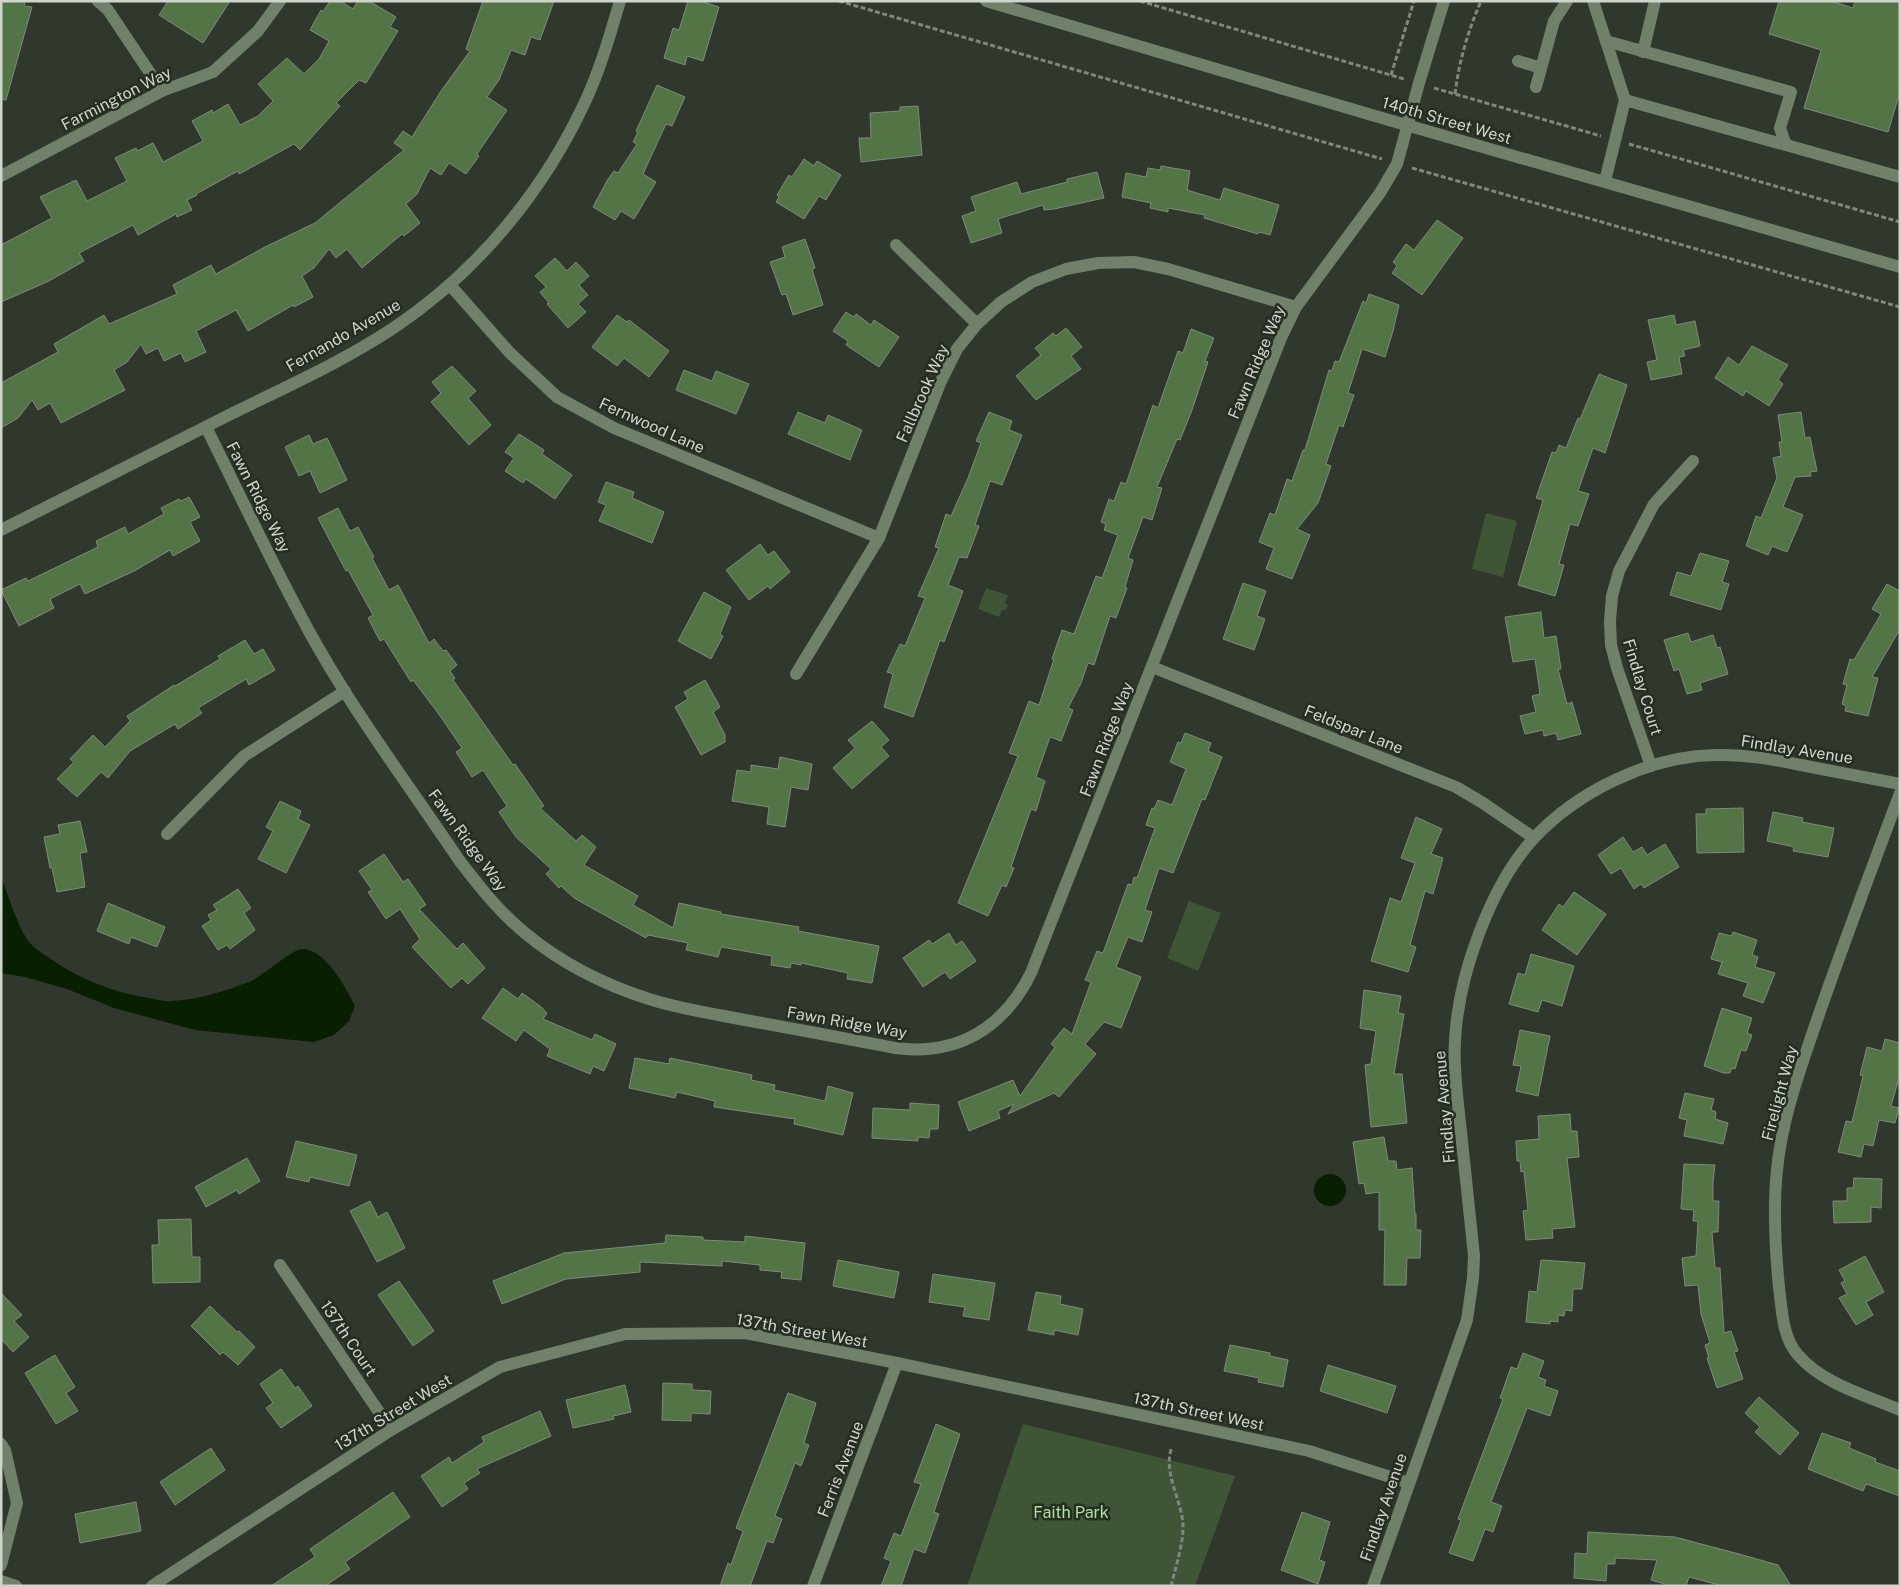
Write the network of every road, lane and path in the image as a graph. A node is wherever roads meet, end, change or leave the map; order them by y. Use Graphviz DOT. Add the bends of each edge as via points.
graph roads {
  1 [pos="98,1"];
  2 [pos="280,1"];
  3 [pos="620,1"];
  4 [pos="839,1"];
  5 [pos="986,1"];
  6 [pos="1140,1"];
  7 [pos="1414,1"];
  8 [pos="1444,1"];
  9 [pos="1480,1"];
  10 [pos="1567,1"];
  11 [pos="1593,1"];
  12 [pos="1655,1"];
  13 [pos="1606,42"];
  14 [pos="1643,52"];
  15 [pos="1518,61"];
  16 [pos="1541,68"];
  17 [pos="1536,87"];
  18 [pos="162,91"];
  19 [pos="1625,100"];
  20 [pos="1407,125"];
  21 [pos="1615,140"];
  22 [pos="1786,145"];
  23 [pos="1374,157"];
  24 [pos="1422,171"];
  25 [pos="1,176"];
  26 [pos="1900,177"];
  27 [pos="1605,181"];
  28 [pos="1900,222"];
  29 [pos="896,245"];
  30 [pos="1900,266"];
  31 [pos="450,285"];
  32 [pos="1296,307"];
  33 [pos="1900,307"];
  34 [pos="977,324"];
  35 [pos="206,427"];
  36 [pos="1692,462"];
  37 [pos="1,530"];
  38 [pos="879,538"];
  39 [pos="1152,667"];
  40 [pos="796,674"];
  41 [pos="345,691"];
  42 [pos="1651,766"];
  43 [pos="1900,784"];
  44 [pos="1900,794"];
  45 [pos="167,834"];
  46 [pos="1534,838"];
  47 [pos="280,1265"];
  48 [pos="897,1363"];
  49 [pos="1900,1410"];
  50 [pos="391,1430"];
  51 [pos="1,1444"];
  52 [pos="1172,1447"];
  53 [pos="1409,1483"];
  54 [pos="1,1565"];
  55 [pos="1,1581"];
  56 [pos="16,1586"];
  57 [pos="152,1586"];
  58 [pos="813,1586"];
  59 [pos="1171,1586"];
  60 [pos="1373,1586"];
  1 -- 18 [label="street" via="108,10"];
  2 -- 18 [label="street, Farmington Way" via="258,31 214,72"];
  3 -- 31 [label="street, Fernando Avenue" via="586,100 550,167 505,228"];
  4 -- 23 [label="path"];
  5 -- 20 [label="street, 140th Street West"];
  6 -- 7 [label="path" via="1391,75"];
  8 -- 20 [label="street, Fawn Ridge Way"];
  9 -- 21 [label="path" via="1458,69 1455,94"];
  10 -- 16 [label="street" via="1554,21"];
  11 -- 13 [label="street"];
  12 -- 14 [label="street"];
  13 -- 14 [label="street"];
  13 -- 19 [label="street"];
  14 -- 22 [label="street" via="1791,92 1780,128"];
  15 -- 16 [label="street"];
  16 -- 17 [label="street"];
  18 -- 25 [label="street, Farmington Way"];
  19 -- 21 [label="street"];
  19 -- 22 [label="street"];
  20 -- 27 [label="street, 140th Street West"];
  20 -- 32 [label="street, Fawn Ridge Way" via="1390,178"];
  21 -- 27 [label="street"];
  21 -- 28 [label="path"];
  22 -- 26 [label="street"];
  24 -- 33 [label="path"];
  27 -- 30 [label="street, 140th Street West"];
  29 -- 34 [label="street"];
  31 -- 35 [label="street, Fernando Avenue" via="395,327 366,344"];
  31 -- 38 [label="street, Fernwood Lane" via="510,353 557,397 614,428"];
  32 -- 34 [label="street, Fallbrook Way" via="1168,269 1134,262 1098,263 1066,269 1032,282 1001,302"];
  32 -- 39 [label="street, Fawn Ridge Way"];
  34 -- 38 [label="street, Fallbrook Way" via="957,349 941,381"];
  35 -- 37 [label="street, Fernando Avenue"];
  35 -- 41 [label="street, Fawn Ridge Way" via="296,605"];
  36 -- 42 [label="street, Findlay Court" via="1654,504 1619,571 1612,596 1611,645"];
  38 -- 40 [label="street, Fallbrook Way"];
  39 -- 41 [label="street, Fawn Ridge Way" via="1021,993 994,1023 958,1044 914,1050 649,999 615,986 555,955 525,934 478,884"];
  39 -- 46 [label="street, Feldspar Lane" via="1456,787"];
  41 -- 45 [label="street" via="244,756"];
  42 -- 43 [label="street, Findlay Avenue" via="1713,755 1744,755"];
  42 -- 46 [label="street, Findlay Avenue" via="1588,795"];
  44 -- 49 [label="street, Firelight Way" via="1790,1102 1777,1169 1774,1214 1784,1327 1791,1345 1820,1375"];
  46 -- 53 [label="street, Findlay Avenue" via="1492,903 1462,988 1455,1039 1455,1072 1474,1256 1473,1278 1467,1320"];
  47 -- 50 [label="street, 137th Court"];
  48 -- 50 [label="street, 137th Street West" via="745,1333 625,1334 500,1368"];
  48 -- 53 [label="street, 137th Street West" via="1309,1452"];
  48 -- 58 [label="street, Ferris Avenue"];
  50 -- 57 [label="street, 137th Street West"];
  51 -- 54 [label="street" via="17,1503"];
  52 -- 59 [label="path" via="1168,1460 1184,1527"];
  53 -- 60 [label="street, Findlay Avenue"];
  55 -- 56 [label="street"];
}
